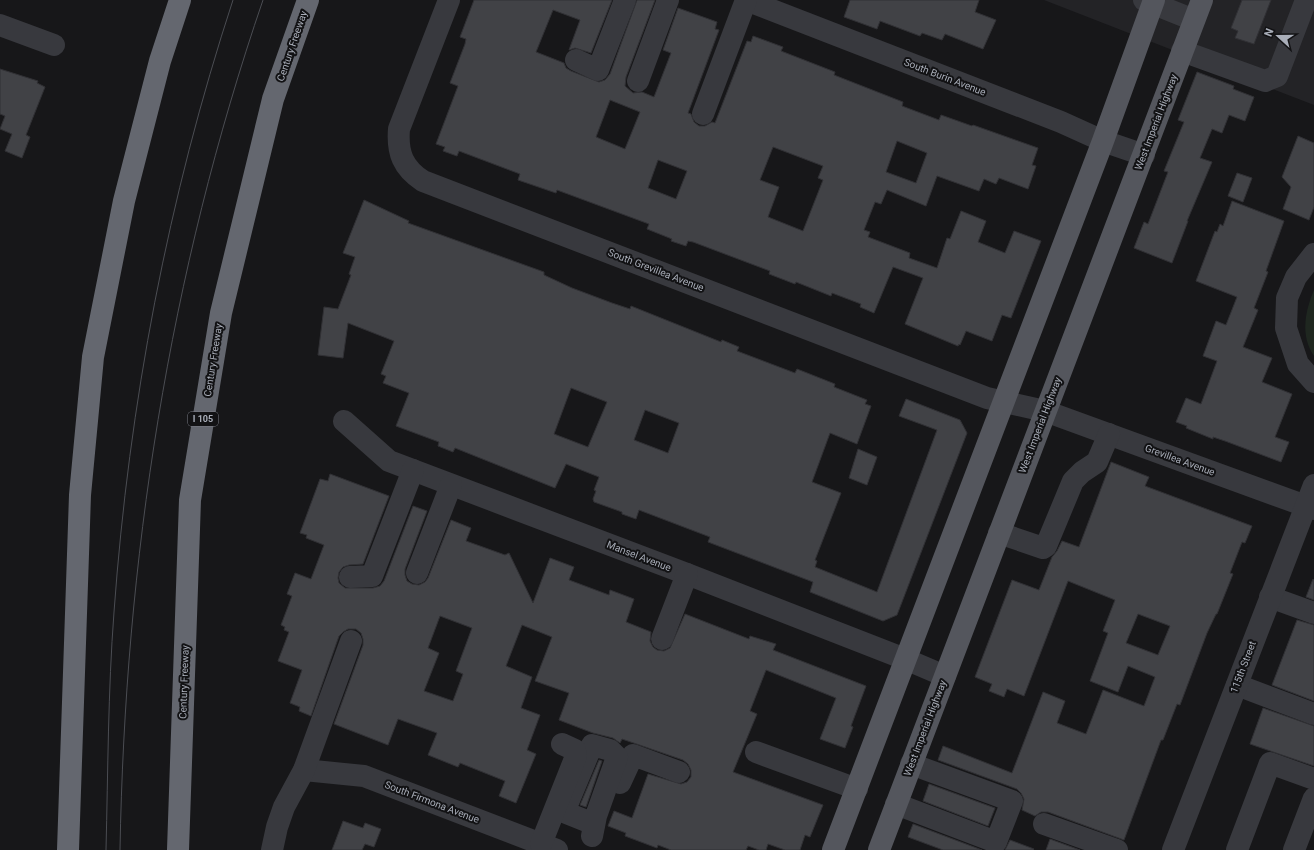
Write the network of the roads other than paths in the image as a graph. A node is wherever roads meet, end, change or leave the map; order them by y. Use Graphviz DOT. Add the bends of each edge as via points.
graph roads {
  1 [pos="180,0"];
  2 [pos="308,0"];
  3 [pos="449,0"];
  4 [pos="625,0"];
  5 [pos="668,0"];
  6 [pos="746,0"];
  7 [pos="1202,0"];
  8 [pos="1306,0"];
  9 [pos="1150,1"];
  10 [pos="1194,20"];
  11 [pos="0,25"];
  12 [pos="54,45"];
  13 [pos="1182,51"];
  14 [pos="576,60"];
  15 [pos="638,81"];
  16 [pos="702,114"];
  17 [pos="1103,141"];
  18 [pos="1144,155"];
  19 [pos="1314,254"];
  20 [pos="1314,382"];
  21 [pos="1003,401"];
  22 [pos="1045,411"];
  23 [pos="344,421"];
  24 [pos="1110,434"];
  25 [pos="413,470"];
  26 [pos="451,485"];
  27 [pos="1314,485"];
  28 [pos="1310,507"];
  29 [pos="999,533"];
  30 [pos="417,573"];
  31 [pos="687,574"];
  32 [pos="350,577"];
  33 [pos="1270,597"];
  34 [pos="1314,613"];
  35 [pos="662,639"];
  36 [pos="351,642"];
  37 [pos="905,659"];
  38 [pos="945,676"];
  39 [pos="1237,685"];
  40 [pos="1314,714"];
  41 [pos="562,744"];
  42 [pos="756,752"];
  43 [pos="912,764"];
  44 [pos="304,770"];
  45 [pos="679,772"];
  46 [pos="1314,779"];
  47 [pos="857,788"];
  48 [pos="1314,798"];
  49 [pos="896,804"];
  50 [pos="1044,824"];
  51 [pos="591,837"];
  52 [pos="549,847"];
  53 [pos="68,850"];
  54 [pos="178,850"];
  55 [pos="272,850"];
  56 [pos="834,850"];
  57 [pos="879,850"];
  58 [pos="1117,850"];
  59 [pos="1173,850"];
  60 [pos="1237,850"];
  61 [pos="1294,850"];
  1 -- 53 [label="highway" via="160,61 124,201 93,357 80,495"];
  2 -- 54 [label="highway, Century Freeway / I 105" via="273,99 221,313 190,500"];
  3 -- 21 [label="street, South Grevillea Avenue" via="399,129 398,143 402,158 411,173 424,181 987,398"];
  4 -- 14 [label="street" via="598,70"];
  5 -- 15 [label="street"];
  6 -- 16 [label="street"];
  6 -- 17 [label="street, South Burin Avenue" via="1061,122"];
  7 -- 10 [label="main road, West Imperial Highway"];
  8 -- 13 [label="street" via="1277,76 1265,81"];
  9 -- 10 [label="street"];
  9 -- 17 [label="main road"];
  10 -- 13 [label="main road, West Imperial Highway"];
  11 -- 12 [label="street"];
  13 -- 18 [label="main road, West Imperial Highway"];
  17 -- 18 [label="street, South Burin Avenue"];
  17 -- 21 [label="main road"];
  18 -- 22 [label="main road, West Imperial Highway"];
  19 -- 20 [label="street" via="1296,277 1287,298 1286,328 1298,364"];
  21 -- 22 [label="street, South Grevillea Avenue"];
  21 -- 37 [label="main road"];
  22 -- 24 [label="street, Grevillea Avenue"];
  22 -- 29 [label="main road, West Imperial Highway"];
  23 -- 25 [label="street, Mansel Avenue" via="389,461"];
  24 -- 28 [label="street, Grevillea Avenue"];
  24 -- 29 [label="street" via="1099,460 1073,481 1046,546 1043,548"];
  25 -- 26 [label="street, Mansel Avenue"];
  25 -- 32 [label="street" via="372,576"];
  26 -- 30 [label="street"];
  26 -- 31 [label="street, Mansel Avenue"];
  27 -- 28 [label="street, 115th Street"];
  28 -- 33 [label="street, 115th Street"];
  29 -- 38 [label="main road, West Imperial Highway"];
  31 -- 35 [label="street"];
  31 -- 37 [label="street, Mansel Avenue"];
  33 -- 34 [label="street"];
  33 -- 39 [label="street, 115th Street"];
  36 -- 44 [label="street"];
  37 -- 38 [label="street, Mansel Avenue"];
  37 -- 47 [label="main road"];
  38 -- 43 [label="main road, West Imperial Highway"];
  39 -- 40 [label="street"];
  39 -- 59 [label="street, 115th Street"];
  41 -- 52 [label="street" via="575,750 576,756"];
  42 -- 47 [label="street"];
  43 -- 49 [label="main road, West Imperial Highway"];
  43 -- 49 [label="street" via="1012,801 996,842"];
  44 -- 52 [label="street, South Firmona Avenue" via="364,776"];
  44 -- 55 [label="street" via="276,826"];
  45 -- 51 [label="street" via="633,755 608,811"];
  46 -- 60 [label="street" via="1270,763"];
  47 -- 56 [label="main road"];
  48 -- 61 [label="street"];
  49 -- 57 [label="main road, West Imperial Highway"];
  50 -- 58 [label="street"];
}
